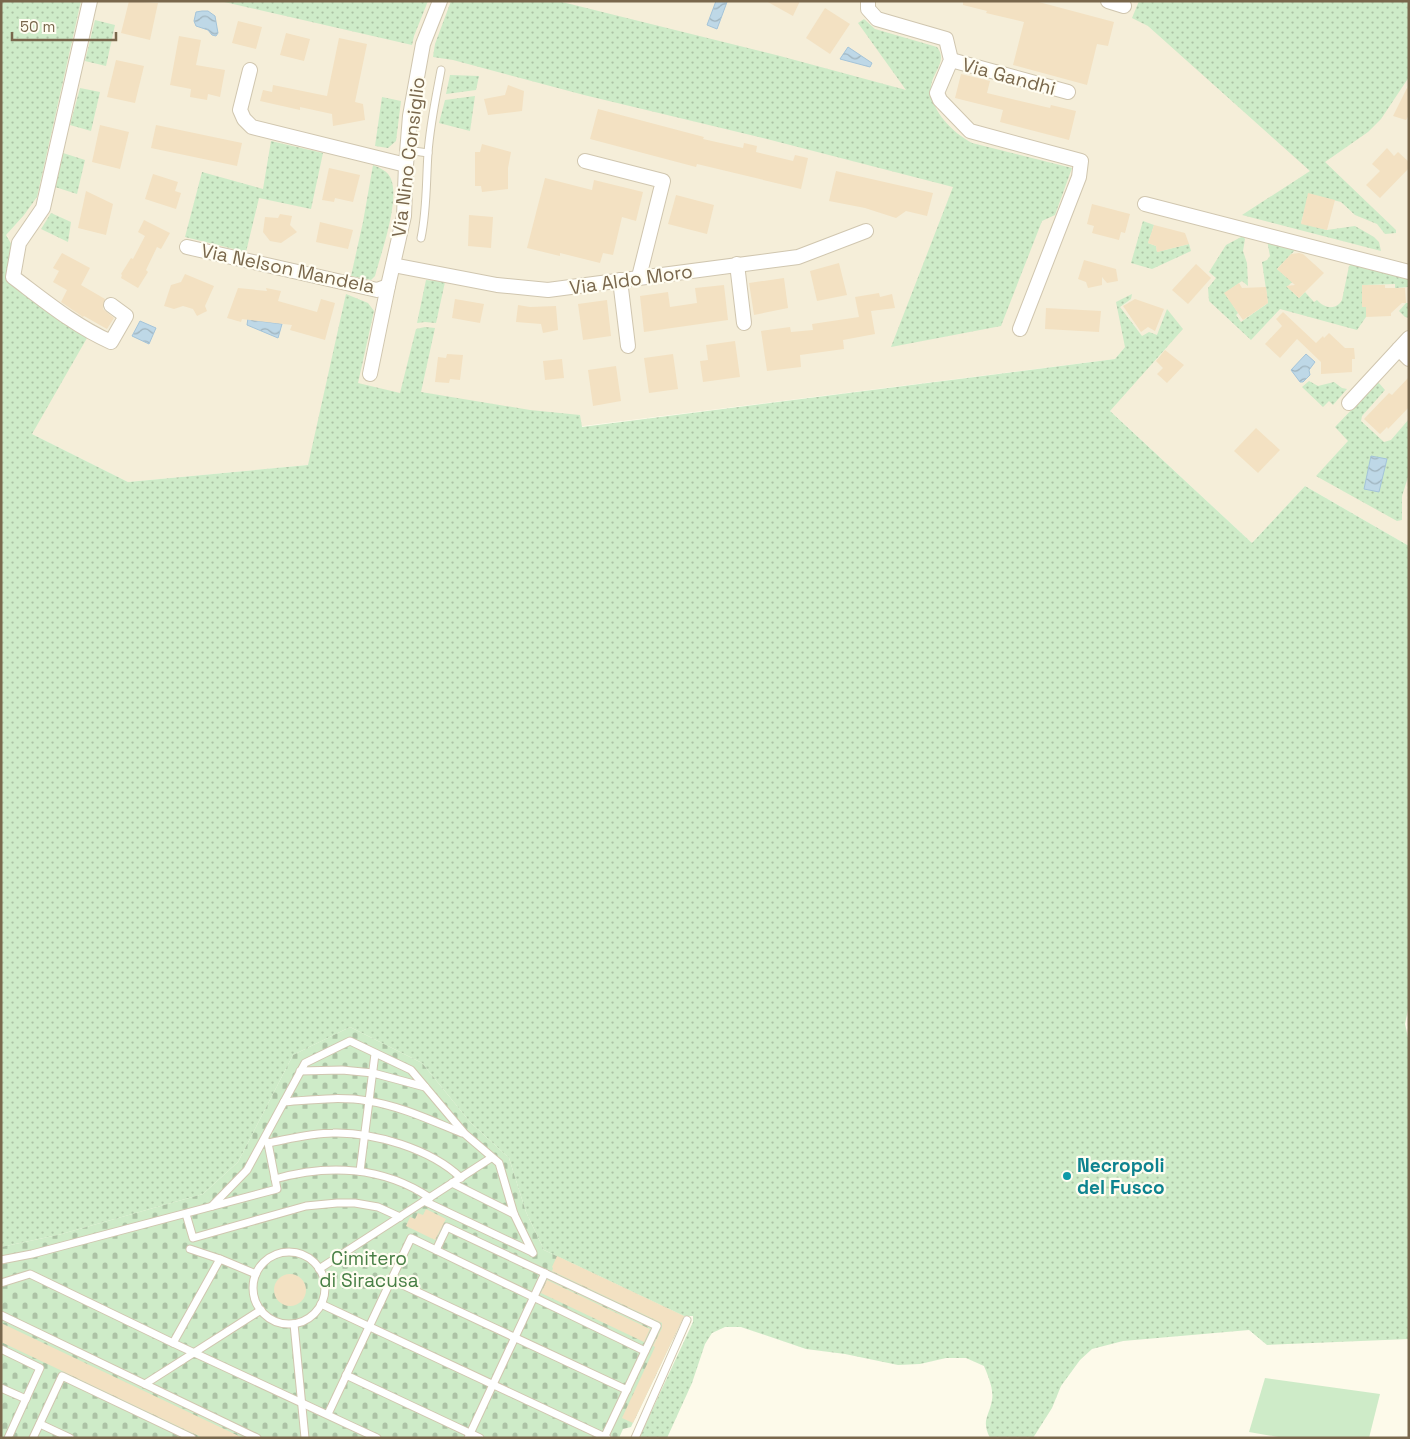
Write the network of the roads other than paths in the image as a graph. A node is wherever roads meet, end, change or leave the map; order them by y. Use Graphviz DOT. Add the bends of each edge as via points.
graph roads {
  1 [pos="90,1"];
  2 [pos="440,1"];
  3 [pos="868,1"];
  4 [pos="1108,1"];
  5 [pos="1124,6"];
  6 [pos="951,60"];
  7 [pos="250,70"];
  8 [pos="441,70"];
  9 [pos="1068,92"];
  10 [pos="428,153"];
  11 [pos="406,158"];
  12 [pos="585,161"];
  13 [pos="1145,204"];
  14 [pos="866,231"];
  15 [pos="421,238"];
  16 [pos="187,247"];
  17 [pos="737,264"];
  18 [pos="393,265"];
  19 [pos="1409,272"];
  20 [pos="639,277"];
  21 [pos="620,280"];
  22 [pos="388,286"];
  23 [pos="111,305"];
  24 [pos="744,323"];
  25 [pos="1020,329"];
  26 [pos="1409,338"];
  27 [pos="628,346"];
  28 [pos="1404,354"];
  29 [pos="370,374"];
  30 [pos="1349,403"];
  31 [pos="376,1054"];
  32 [pos="300,1071"];
  33 [pos="373,1073"];
  34 [pos="426,1087"];
  35 [pos="369,1101"];
  36 [pos="284,1102"];
  37 [pos="465,1134"];
  38 [pos="365,1135"];
  39 [pos="266,1142"];
  40 [pos="491,1158"];
  41 [pos="360,1171"];
  42 [pos="461,1178"];
  43 [pos="274,1179"];
  44 [pos="452,1184"];
  45 [pos="427,1200"];
  46 [pos="212,1206"];
  47 [pos="186,1214"];
  48 [pos="514,1214"];
  49 [pos="400,1217"];
  50 [pos="190,1249"];
  51 [pos="436,1250"];
  52 [pos="220,1259"];
  53 [pos="1,1260"];
  54 [pos="319,1269"];
  55 [pos="545,1273"];
  56 [pos="256,1274"];
  57 [pos="392,1280"];
  58 [pos="1,1283"];
  59 [pos="534,1297"];
  60 [pos="321,1304"];
  61 [pos="261,1310"];
  62 [pos="1,1315"];
  63 [pos="687,1320"];
  64 [pos="294,1324"];
  65 [pos="369,1327"];
  66 [pos="516,1338"];
  67 [pos="173,1343"];
  68 [pos="1,1349"];
  69 [pos="645,1351"];
  70 [pos="194,1353"];
  71 [pos="346,1375"];
  72 [pos="145,1384"];
  73 [pos="493,1384"];
  74 [pos="1,1388"];
  75 [pos="627,1390"];
  76 [pos="26,1399"];
  77 [pos="302,1402"];
  78 [pos="328,1414"];
  79 [pos="40,1424"];
  80 [pos="469,1435"];
  81 [pos="605,1437"];
  82 [pos="8,1438"];
  83 [pos="33,1438"];
  84 [pos="70,1438"];
  85 [pos="192,1438"];
  86 [pos="257,1438"];
  87 [pos="305,1438"];
  88 [pos="377,1438"];
  89 [pos="480,1438"];
  90 [pos="634,1438"];
  1 -- 23 [label="street" via="43,208 19,243 13,277 90,333 111,342 126,316"];
  2 -- 11 [label="street, Via Nino Consiglio" via="423,44"];
  3 -- 6 [label="street" via="868,9 877,19 946,39"];
  4 -- 5 [label="street"];
  6 -- 9 [label="street, Via Gandhi"];
  6 -- 25 [label="street" via="937,93 970,131 1081,161 1080,177"];
  7 -- 11 [label="street" via="240,110 252,127"];
  8 -- 10 [label="lane"];
  10 -- 11 [label="lane"];
  10 -- 15 [label="lane"];
  11 -- 18 [label="street, Via Nino Consiglio" via="404,216"];
  12 -- 20 [label="street" via="664,181"];
  13 -- 19 [label="street"];
  14 -- 17 [label="street, Via Aldo Moro" via="798,257"];
  16 -- 22 [label="street, Via Nelson Mandela" via="377,290"];
  17 -- 20 [label="street, Via Aldo Moro"];
  17 -- 24 [label="street"];
  18 -- 21 [label="street, Via Aldo Moro" via="497,285 548,290"];
  18 -- 22 [label="street, Via Nino Consiglio"];
  20 -- 21 [label="street, Via Aldo Moro"];
  21 -- 27 [label="street"];
  22 -- 29 [label="street, Via Nino Consiglio"];
  26 -- 28 [label="street"];
  28 -- 30 [label="street"];
  31 -- 32 [label="lane" via="350,1041 305,1063"];
  31 -- 33 [label="lane"];
  31 -- 34 [label="lane" via="411,1070"];
  32 -- 33 [label="lane"];
  32 -- 36 [label="lane"];
  33 -- 34 [label="lane"];
  33 -- 35 [label="lane"];
  34 -- 37 [label="lane"];
  35 -- 36 [label="lane"];
  35 -- 37 [label="lane" via="418,1115"];
  35 -- 38 [label="lane"];
  36 -- 39 [label="lane"];
  37 -- 40 [label="lane"];
  38 -- 39 [label="lane" via="331,1133"];
  38 -- 41 [label="lane"];
  38 -- 42 [label="lane" via="420,1152"];
  39 -- 43 [label="lane"];
  39 -- 46 [label="lane" via="248,1170"];
  40 -- 42 [label="lane"];
  40 -- 48 [label="lane" via="499,1163"];
  41 -- 43 [label="lane" via="317,1170"];
  41 -- 45 [label="lane" via="392,1179"];
  42 -- 44 [label="lane"];
  43 -- 46 [label="lane" via="278,1189"];
  44 -- 45 [label="lane"];
  44 -- 48 [label="lane"];
  45 -- 48 [label="lane" via="533,1253"];
  45 -- 49 [label="lane"];
  46 -- 47 [label="lane"];
  47 -- 49 [label="lane" via="193,1238 306,1206 355,1203"];
  47 -- 53 [label="lane"];
  49 -- 54 [label="lane"];
  50 -- 52 [label="lane"];
  51 -- 55 [label="lane" via="447,1227"];
  51 -- 57 [label="lane" via="411,1238"];
  51 -- 59 [label="lane"];
  52 -- 56 [label="lane"];
  52 -- 67 [label="lane"];
  54 -- 56 [label="lane" via="304,1256 284,1253 268,1260"];
  54 -- 60 [label="lane" via="325,1286"];
  55 -- 59 [label="lane"];
  55 -- 69 [label="lane" via="657,1326"];
  56 -- 61 [label="lane" via="253,1292"];
  57 -- 65 [label="lane"];
  57 -- 66 [label="lane"];
  58 -- 67 [label="lane" via="30,1274"];
  59 -- 66 [label="lane"];
  59 -- 69 [label="lane"];
  60 -- 64 [label="lane" via="310,1317"];
  60 -- 65 [label="lane"];
  61 -- 64 [label="lane" via="270,1319"];
  61 -- 70 [label="lane"];
  62 -- 72 [label="lane"];
  63 -- 90 [label="lane"];
  64 -- 77 [label="lane"];
  65 -- 71 [label="lane"];
  65 -- 73 [label="lane"];
  66 -- 73 [label="lane"];
  66 -- 75 [label="lane"];
  67 -- 70 [label="lane"];
  68 -- 76 [label="lane" via="40,1368"];
  69 -- 75 [label="lane"];
  70 -- 72 [label="lane"];
  70 -- 77 [label="lane"];
  71 -- 78 [label="lane"];
  71 -- 80 [label="lane"];
  72 -- 86 [label="lane"];
  73 -- 80 [label="lane"];
  73 -- 81 [label="lane"];
  74 -- 76 [label="lane"];
  75 -- 81 [label="lane"];
  76 -- 82 [label="lane"];
  77 -- 78 [label="lane"];
  77 -- 87 [label="lane"];
  78 -- 88 [label="lane"];
  79 -- 83 [label="lane"];
  79 -- 84 [label="lane"];
  79 -- 85 [label="lane" via="62,1376"];
  80 -- 89 [label="lane"];
}
